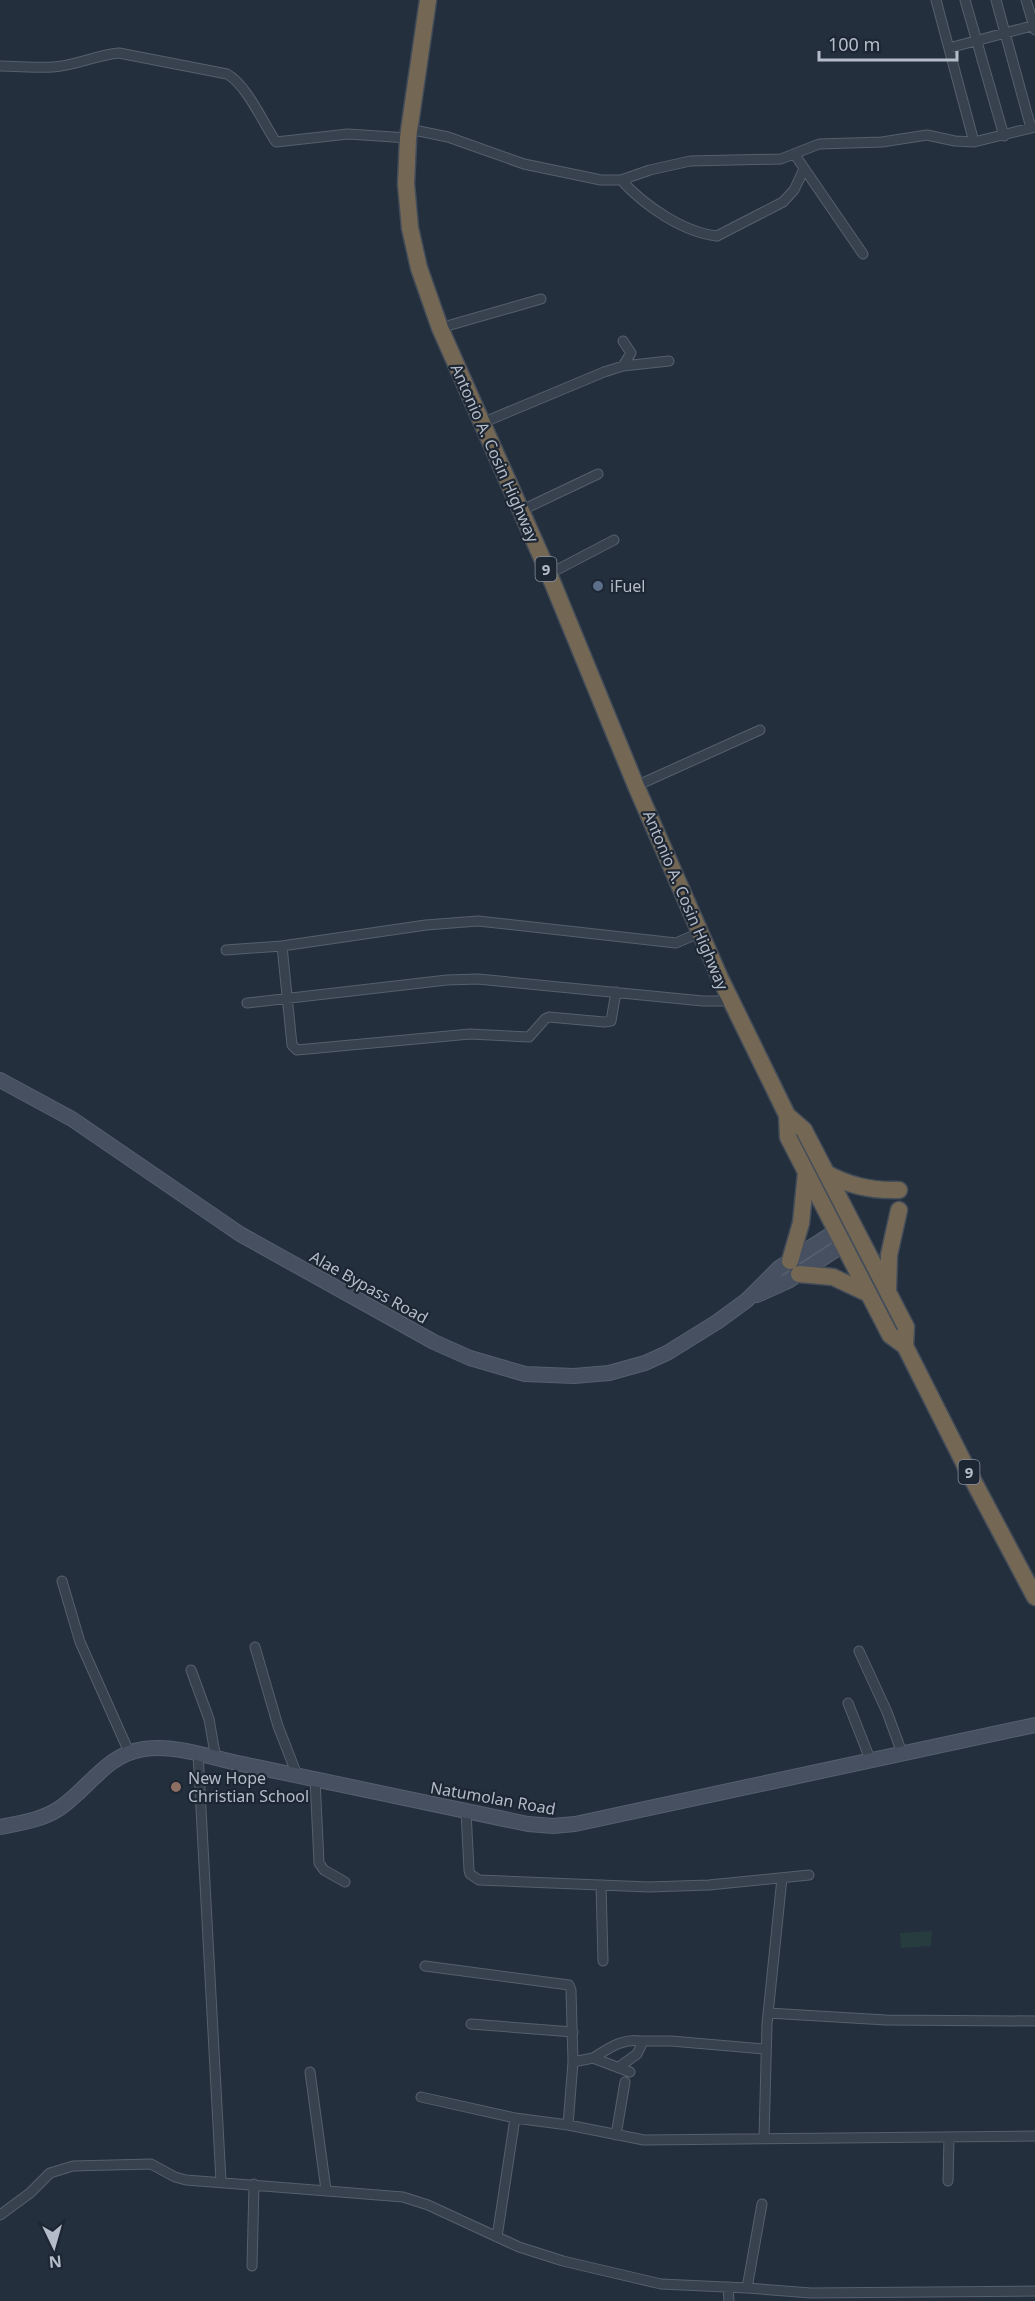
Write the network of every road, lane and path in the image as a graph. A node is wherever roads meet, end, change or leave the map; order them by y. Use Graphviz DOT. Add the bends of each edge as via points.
graph roads {
  1 [pos="428,0"];
  2 [pos="936,0"];
  3 [pos="965,0"];
  4 [pos="996,0"];
  5 [pos="1026,0"];
  6 [pos="1035,27"];
  7 [pos="1006,33"];
  8 [pos="977,42"];
  9 [pos="949,48"];
  10 [pos="0,66"];
  11 [pos="1033,127"];
  12 [pos="408,134"];
  13 [pos="1004,136"];
  14 [pos="974,142"];
  15 [pos="795,155"];
  16 [pos="804,169"];
  17 [pos="621,180"];
  18 [pos="863,254"];
  19 [pos="541,299"];
  20 [pos="440,328"];
  21 [pos="623,341"];
  22 [pos="669,361"];
  23 [pos="623,366"];
  24 [pos="482,423"];
  25 [pos="598,474"];
  26 [pos="519,511"];
  27 [pos="614,540"];
  28 [pos="549,574"];
  29 [pos="759,730"];
  30 [pos="636,786"];
  31 [pos="699,933"];
  32 [pos="282,946"];
  33 [pos="226,950"];
  34 [pos="616,992"];
  35 [pos="287,998"];
  36 [pos="730,1001"];
  37 [pos="247,1003"];
  38 [pos="0,1080"];
  39 [pos="787,1115"];
  40 [pos="806,1172"];
  41 [pos="826,1173"];
  42 [pos="899,1190"];
  43 [pos="899,1210"];
  44 [pos="855,1228"];
  45 [pos="840,1238"];
  46 [pos="795,1267"];
  47 [pos="888,1293"];
  48 [pos="869,1294"];
  49 [pos="905,1346"];
  50 [pos="62,1581"];
  51 [pos="1032,1586"];
  52 [pos="255,1647"];
  53 [pos="859,1651"];
  54 [pos="190,1670"];
  55 [pos="848,1703"];
  56 [pos="1035,1725"];
  57 [pos="129,1752"];
  58 [pos="198,1753"];
  59 [pos="902,1753"];
  60 [pos="216,1759"];
  61 [pos="870,1759"];
  62 [pos="297,1775"];
  63 [pos="315,1779"];
  64 [pos="466,1812"];
  65 [pos="0,1827"];
  66 [pos="809,1875"];
  67 [pos="782,1878"];
  68 [pos="345,1882"];
  69 [pos="601,1885"];
  70 [pos="603,1961"];
  71 [pos="425,1966"];
  72 [pos="768,2013"];
  73 [pos="1035,2021"];
  74 [pos="471,2024"];
  75 [pos="573,2032"];
  76 [pos="640,2042"];
  77 [pos="765,2049"];
  78 [pos="593,2058"];
  79 [pos="573,2062"];
  80 [pos="619,2067"];
  81 [pos="310,2072"];
  82 [pos="630,2072"];
  83 [pos="625,2082"];
  84 [pos="421,2097"];
  85 [pos="515,2118"];
  86 [pos="568,2125"];
  87 [pos="616,2135"];
  88 [pos="1035,2136"];
  89 [pos="949,2137"];
  90 [pos="765,2138"];
  91 [pos="221,2181"];
  92 [pos="948,2181"];
  93 [pos="254,2184"];
  94 [pos="326,2190"];
  95 [pos="762,2205"];
  96 [pos="0,2215"];
  97 [pos="497,2237"];
  98 [pos="252,2266"];
  99 [pos="728,2287"];
  100 [pos="747,2288"];
  101 [pos="1035,2291"];
  102 [pos="729,2301"];
  1 -- 12 [label="highway, Antonio A. Cosin Highway / 9"];
  2 -- 9 [label="street"];
  3 -- 8 [label="street"];
  4 -- 7 [label="street"];
  5 -- 6 [label="street"];
  6 -- 7 [label="street"];
  7 -- 8 [label="street"];
  7 -- 11 [label="street"];
  8 -- 9 [label="street"];
  8 -- 13 [label="street"];
  9 -- 14 [label="street"];
  10 -- 12 [label="street" via="53,67 118,53 226,74 242,88 276,142 348,134"];
  11 -- 13 [label="street"];
  12 -- 17 [label="street" via="448,137 524,164 601,180"];
  12 -- 20 [label="highway, Antonio A. Cosin Highway / 9" via="406,184 410,228 424,287"];
  13 -- 14 [label="street"];
  14 -- 15 [label="street" via="931,135 882,142 819,144"];
  15 -- 16 [label="street"];
  15 -- 17 [label="street" via="770,161 690,161"];
  16 -- 17 [label="street" via="783,202 717,236 654,209 638,199"];
  16 -- 18 [label="street"];
  19 -- 20 [label="street"];
  20 -- 24 [label="highway, Antonio A. Cosin Highway / 9"];
  21 -- 23 [label="street" via="631,353"];
  22 -- 23 [label="street"];
  23 -- 24 [label="street"];
  24 -- 26 [label="highway, Antonio A. Cosin Highway / 9"];
  25 -- 26 [label="street"];
  26 -- 28 [label="highway, Antonio A. Cosin Highway / 9"];
  27 -- 28 [label="street"];
  28 -- 30 [label="highway, Antonio A. Cosin Highway / 9"];
  29 -- 30 [label="street"];
  30 -- 31 [label="highway, Antonio A. Cosin Highway / 9"];
  31 -- 32 [label="street" via="676,942 478,921"];
  31 -- 36 [label="highway, Antonio A. Cosin Highway / 9"];
  32 -- 33 [label="street"];
  32 -- 35 [label="street"];
  34 -- 35 [label="street" via="478,979"];
  34 -- 35 [label="street" via="609,1022 549,1017 532,1035 523,1038 464,1034 302,1051 292,1045"];
  34 -- 36 [label="street"];
  35 -- 37 [label="street"];
  36 -- 39 [label="highway, Antonio A. Cosin Highway / 9"];
  38 -- 46 [label="street, Alae Bypass Road" via="72,1119 240,1234 434,1342 503,1369 553,1377 593,1376 627,1369 667,1353"];
  39 -- 40 [label="highway, Antonio A. Cosin Highway / 9" via="788,1137"];
  39 -- 41 [label="highway, Antonio A. Cosin Highway / 9" via="804,1130"];
  40 -- 45 [label="highway, Antonio A. Cosin Highway / 9"];
  40 -- 46 [label="highway"];
  41 -- 42 [label="highway" via="867,1189"];
  41 -- 44 [label="highway, Antonio A. Cosin Highway / 9"];
  43 -- 47 [label="highway" via="889,1255"];
  44 -- 45 [label="highway"];
  44 -- 47 [label="highway, Antonio A. Cosin Highway / 9"];
  45 -- 46 [label="street, Alae Bypass Road"];
  45 -- 48 [label="highway, Antonio A. Cosin Highway / 9"];
  46 -- 48 [label="highway" via="833,1277"];
  47 -- 49 [label="highway, Antonio A. Cosin Highway / 9" via="906,1327"];
  48 -- 49 [label="highway, Antonio A. Cosin Highway / 9" via="890,1335"];
  49 -- 51 [label="highway, Antonio A. Cosin Highway / 9"];
  50 -- 57 [label="street" via="80,1642"];
  52 -- 62 [label="street"];
  53 -- 59 [label="street"];
  54 -- 60 [label="street" via="209,1719"];
  55 -- 61 [label="street"];
  56 -- 59 [label="street, Natumolan Road"];
  57 -- 58 [label="street, Natumolan Road" via="164,1748"];
  57 -- 65 [label="street, Natumolan Road" via="104,1767 59,1808 34,1820"];
  58 -- 60 [label="street, Natumolan Road"];
  58 -- 91 [label="street"];
  59 -- 61 [label="street, Natumolan Road"];
  60 -- 62 [label="street, Natumolan Road"];
  61 -- 64 [label="street, Natumolan Road" via="563,1826 528,1824"];
  62 -- 63 [label="street, Natumolan Road"];
  63 -- 64 [label="street, Natumolan Road"];
  63 -- 68 [label="street" via="319,1863"];
  64 -- 69 [label="street" via="469,1870 474,1878"];
  66 -- 67 [label="street"];
  67 -- 69 [label="street" via="649,1887"];
  67 -- 72 [label="street"];
  69 -- 70 [label="street"];
  71 -- 75 [label="street" via="569,1985"];
  72 -- 73 [label="street" via="886,2020"];
  72 -- 77 [label="street"];
  74 -- 75 [label="street"];
  75 -- 79 [label="street"];
  76 -- 77 [label="street"];
  76 -- 78 [label="street" via="619,2043"];
  76 -- 80 [label="street" via="637,2054"];
  77 -- 90 [label="street"];
  78 -- 79 [label="street"];
  78 -- 80 [label="street"];
  79 -- 86 [label="street"];
  80 -- 82 [label="street"];
  81 -- 94 [label="street"];
  83 -- 87 [label="street"];
  84 -- 85 [label="street"];
  85 -- 86 [label="street"];
  85 -- 97 [label="street"];
  86 -- 87 [label="street"];
  87 -- 90 [label="street" via="644,2140"];
  88 -- 89 [label="street"];
  89 -- 90 [label="street"];
  89 -- 92 [label="street"];
  91 -- 93 [label="street"];
  91 -- 96 [label="street" via="186,2180 151,2163 73,2166 50,2173"];
  93 -- 94 [label="street"];
  93 -- 98 [label="street"];
  94 -- 97 [label="street" via="416,2200"];
  95 -- 100 [label="street"];
  97 -- 99 [label="street" via="563,2261 651,2283"];
  99 -- 100 [label="street"];
  99 -- 102 [label="street"];
  100 -- 101 [label="street" via="857,2294"];
}
